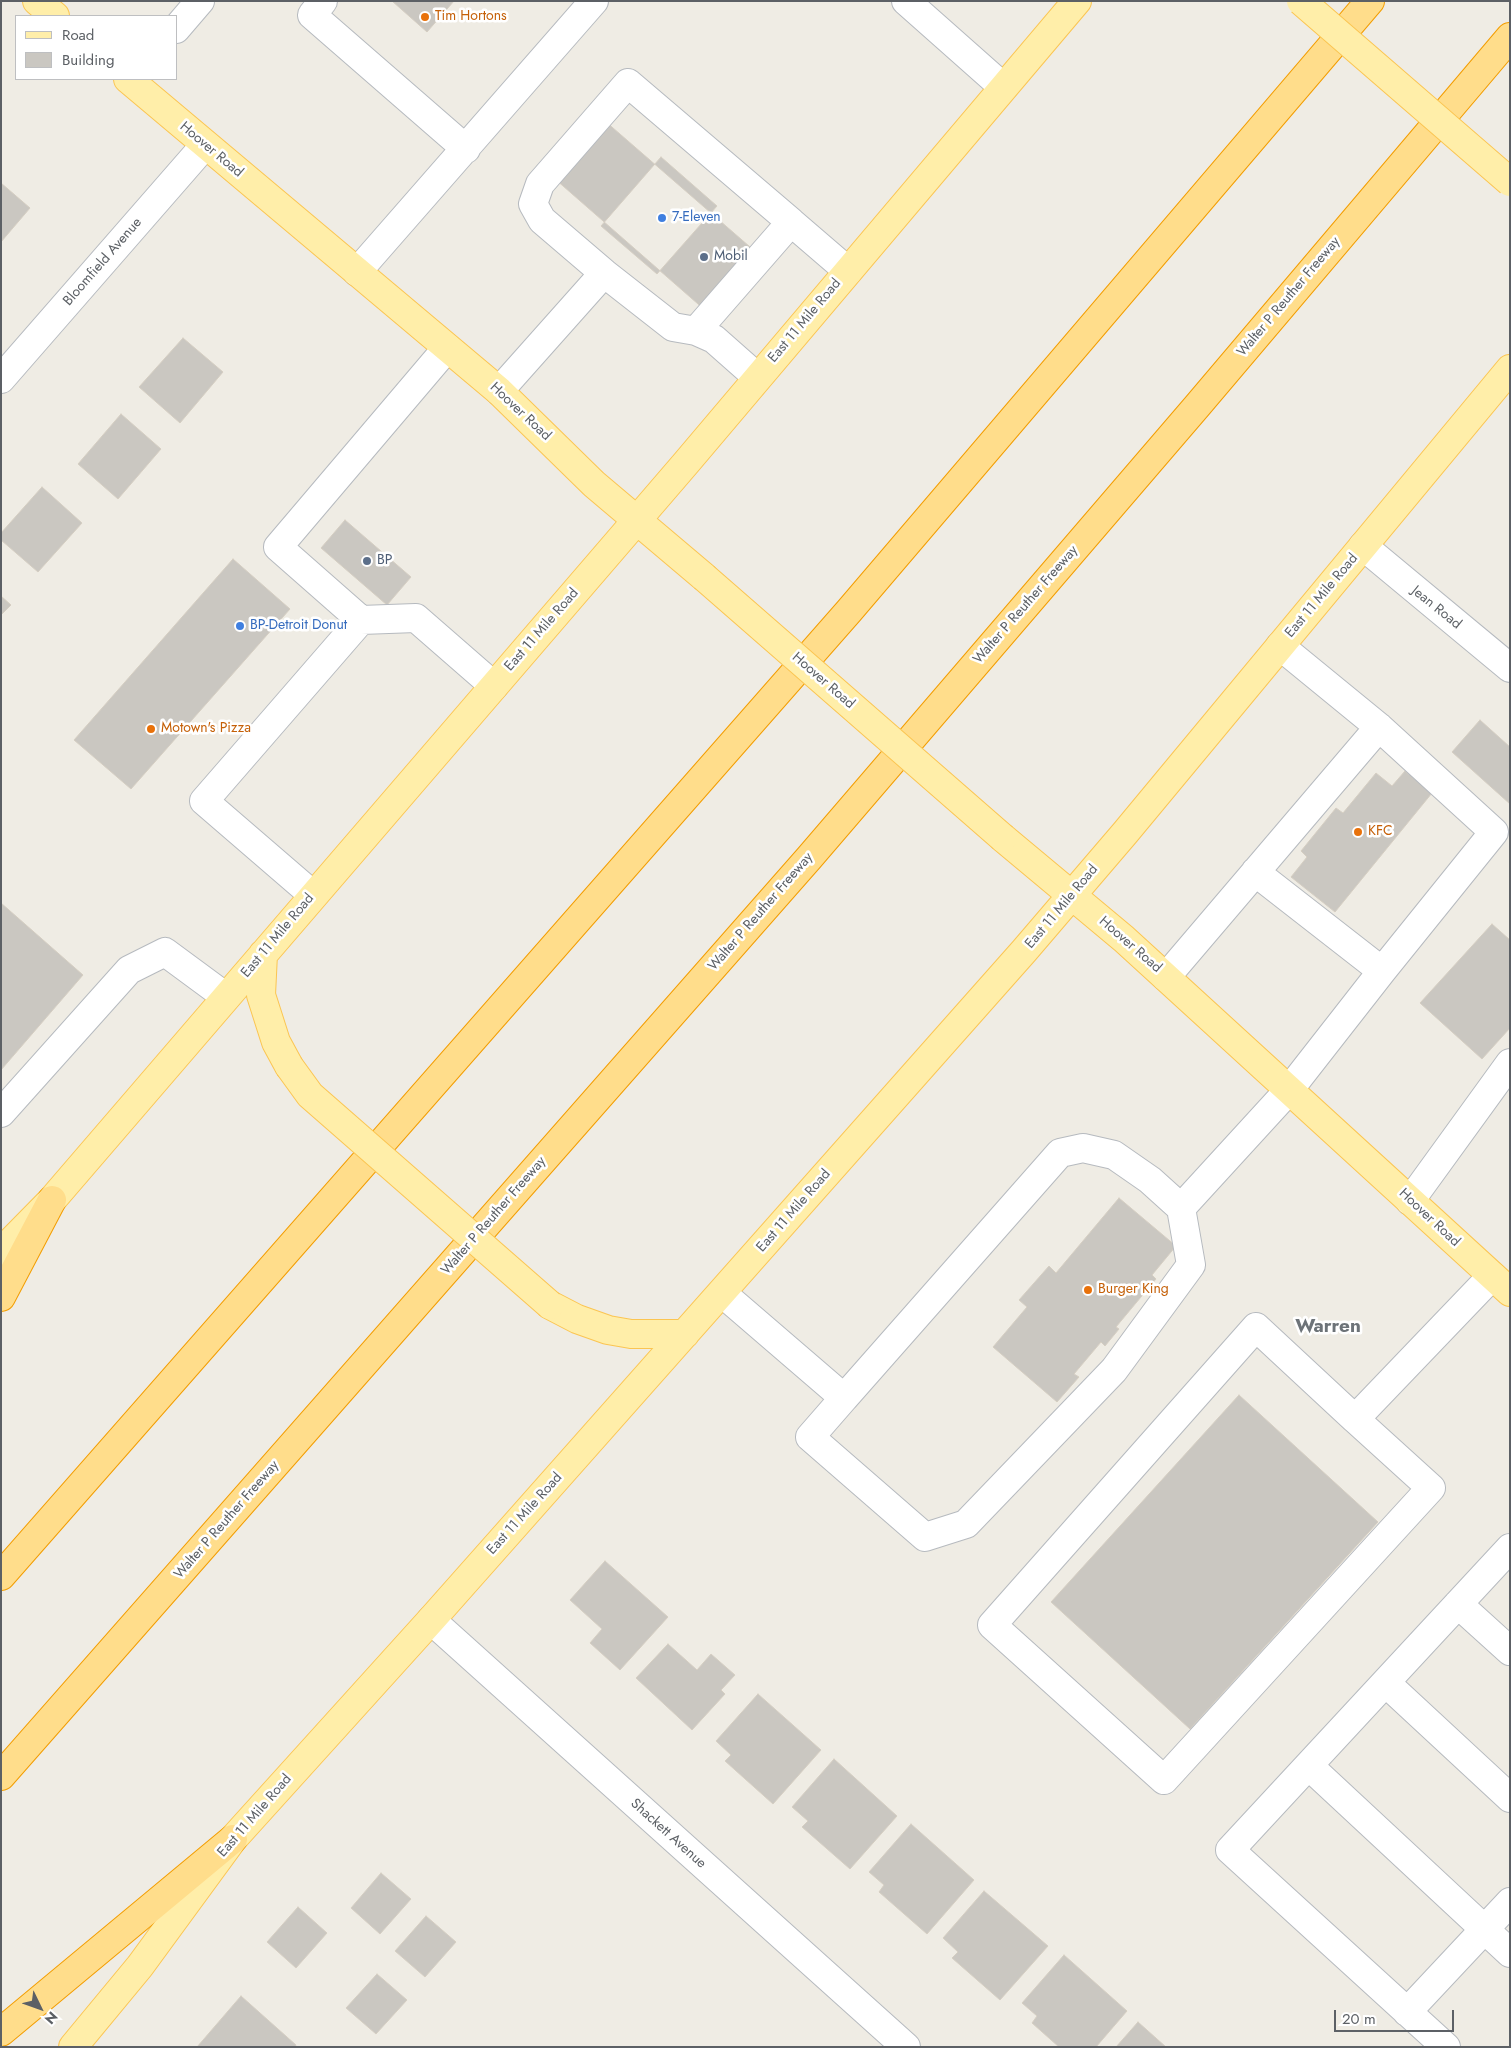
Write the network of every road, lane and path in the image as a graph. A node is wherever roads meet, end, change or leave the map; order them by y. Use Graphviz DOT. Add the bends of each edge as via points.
graph roads {
  1 [pos="37,1"];
  2 [pos="200,1"];
  3 [pos="323,1"];
  4 [pos="594,1"];
  5 [pos="906,1"];
  6 [pos="1077,1"];
  7 [pos="1301,1"];
  8 [pos="1370,1"];
  9 [pos="54,15"];
  10 [pos="178,27"];
  11 [pos="1510,37"];
  12 [pos="131,80"];
  13 [pos="1003,87"];
  14 [pos="205,145"];
  15 [pos="466,149"];
  16 [pos="1510,182"];
  17 [pos="791,222"];
  18 [pos="848,271"];
  19 [pos="357,272"];
  20 [pos="604,273"];
  21 [pos="696,331"];
  22 [pos="447,348"];
  23 [pos="1510,369"];
  24 [pos="757,377"];
  25 [pos="1,379"];
  26 [pos="499,391"];
  27 [pos="635,520"];
  28 [pos="1363,546"];
  29 [pos="361,620"];
  30 [pos="1280,646"];
  31 [pos="1510,668"];
  32 [pos="494,686"];
  33 [pos="1379,727"];
  34 [pos="1255,872"];
  35 [pos="313,895"];
  36 [pos="1071,895"];
  37 [pos="263,954"];
  38 [pos="1382,971"];
  39 [pos="1166,977"];
  40 [pos="226,997"];
  41 [pos="1510,1063"];
  42 [pos="1289,1090"];
  43 [pos="1501,1092"];
  44 [pos="1,1113"];
  45 [pos="52,1200"];
  46 [pos="1410,1201"];
  47 [pos="1181,1208"];
  48 [pos="1,1252"];
  49 [pos="1501,1284"];
  50 [pos="722,1293"];
  51 [pos="1,1297"];
  52 [pos="685,1334"];
  53 [pos="844,1398"];
  54 [pos="1356,1419"];
  55 [pos="1510,1548"];
  56 [pos="1,1576"];
  57 [pos="1458,1604"];
  58 [pos="431,1620"];
  59 [pos="1510,1651"];
  60 [pos="1386,1683"];
  61 [pos="1309,1766"];
  62 [pos="1,1776"];
  63 [pos="1510,1798"];
  64 [pos="232,1839"];
  65 [pos="1510,1902"];
  66 [pos="1484,1930"];
  67 [pos="1510,1953"];
  68 [pos="1407,2012"];
  69 [pos="1,2032"];
  70 [pos="73,2047"];
  71 [pos="906,2047"];
  72 [pos="1446,2047"];
  1 -- 9 [label="main road"];
  2 -- 10 [label="street"];
  3 -- 15 [label="street" via="312,15"];
  4 -- 15 [label="street"];
  5 -- 13 [label="street"];
  6 -- 13 [label="main road, East 11 Mile Road"];
  7 -- 16 [label="main road, bridge"];
  8 -- 56 [label="highway" via="842,619"];
  11 -- 62 [label="highway, Walter P Reuther Freeway" via="809,858"];
  12 -- 14 [label="main road, Hoover Road"];
  13 -- 18 [label="main road, East 11 Mile Road"];
  14 -- 19 [label="main road, Hoover Road"];
  14 -- 25 [label="street, Bloomfield Avenue"];
  15 -- 19 [label="street"];
  17 -- 18 [label="street"];
  17 -- 20 [label="street" via="628,83 540,184 533,204 542,220"];
  17 -- 21 [label="street"];
  18 -- 24 [label="main road, East 11 Mile Road"];
  19 -- 22 [label="main road, Hoover Road"];
  20 -- 21 [label="street" via="673,327"];
  20 -- 26 [label="street"];
  21 -- 24 [label="street" via="714,339"];
  22 -- 26 [label="main road, Hoover Road"];
  22 -- 29 [label="street" via="278,546"];
  23 -- 28 [label="main road, East 11 Mile Road"];
  24 -- 27 [label="main road, East 11 Mile Road"];
  26 -- 27 [label="main road, Hoover Road"];
  27 -- 32 [label="main road, East 11 Mile Road"];
  27 -- 36 [label="main road, Hoover Road, bridge"];
  28 -- 30 [label="main road, East 11 Mile Road"];
  28 -- 31 [label="street, Jean Road"];
  29 -- 32 [label="street" via="416,618"];
  29 -- 35 [label="street" via="204,801"];
  30 -- 33 [label="street"];
  30 -- 36 [label="main road, East 11 Mile Road"];
  32 -- 35 [label="main road, East 11 Mile Road"];
  33 -- 34 [label="street"];
  33 -- 38 [label="street" via="1494,832"];
  34 -- 38 [label="street"];
  34 -- 39 [label="street"];
  35 -- 37 [label="main road, East 11 Mile Road"];
  36 -- 39 [label="main road, Hoover Road"];
  36 -- 50 [label="main road, East 11 Mile Road"];
  37 -- 40 [label="main road, East 11 Mile Road"];
  37 -- 52 [label="main road, bridge" via="261,996 276,1042 289,1066 318,1101 550,1305 576,1320 608,1330 631,1334"];
  38 -- 42 [label="street"];
  39 -- 42 [label="main road, Hoover Road"];
  40 -- 44 [label="street" via="165,952 129,970"];
  40 -- 45 [label="main road, East 11 Mile Road"];
  41 -- 43 [label="street"];
  42 -- 46 [label="main road, Hoover Road"];
  42 -- 47 [label="street"];
  43 -- 46 [label="street"];
  45 -- 48 [label="main road, East 11 Mile Road"];
  45 -- 51 [label="highway"];
  46 -- 49 [label="main road, Hoover Road"];
  47 -- 53 [label="street" via="1150,1180 1114,1155 1083,1148 1060,1153"];
  47 -- 53 [label="street" via="1191,1265 1114,1370 966,1524 925,1536 810,1437"];
  49 -- 54 [label="street"];
  50 -- 52 [label="main road, East 11 Mile Road"];
  50 -- 53 [label="street"];
  52 -- 58 [label="main road, East 11 Mile Road"];
  54 -- 54 [label="street" via="1431,1488 1164,1780 992,1625 1256,1327"];
  55 -- 57 [label="street"];
  57 -- 59 [label="street"];
  57 -- 60 [label="street"];
  58 -- 64 [label="main road, East 11 Mile Road"];
  58 -- 71 [label="street, Shackett Avenue"];
  60 -- 61 [label="street"];
  60 -- 63 [label="street"];
  61 -- 66 [label="street"];
  61 -- 68 [label="street" via="1230,1850"];
  64 -- 69 [label="highway"];
  64 -- 70 [label="main road, East 11 Mile Road" via="140,1966"];
  65 -- 66 [label="street"];
  66 -- 67 [label="street"];
  66 -- 68 [label="street"];
  68 -- 72 [label="street"];
}
